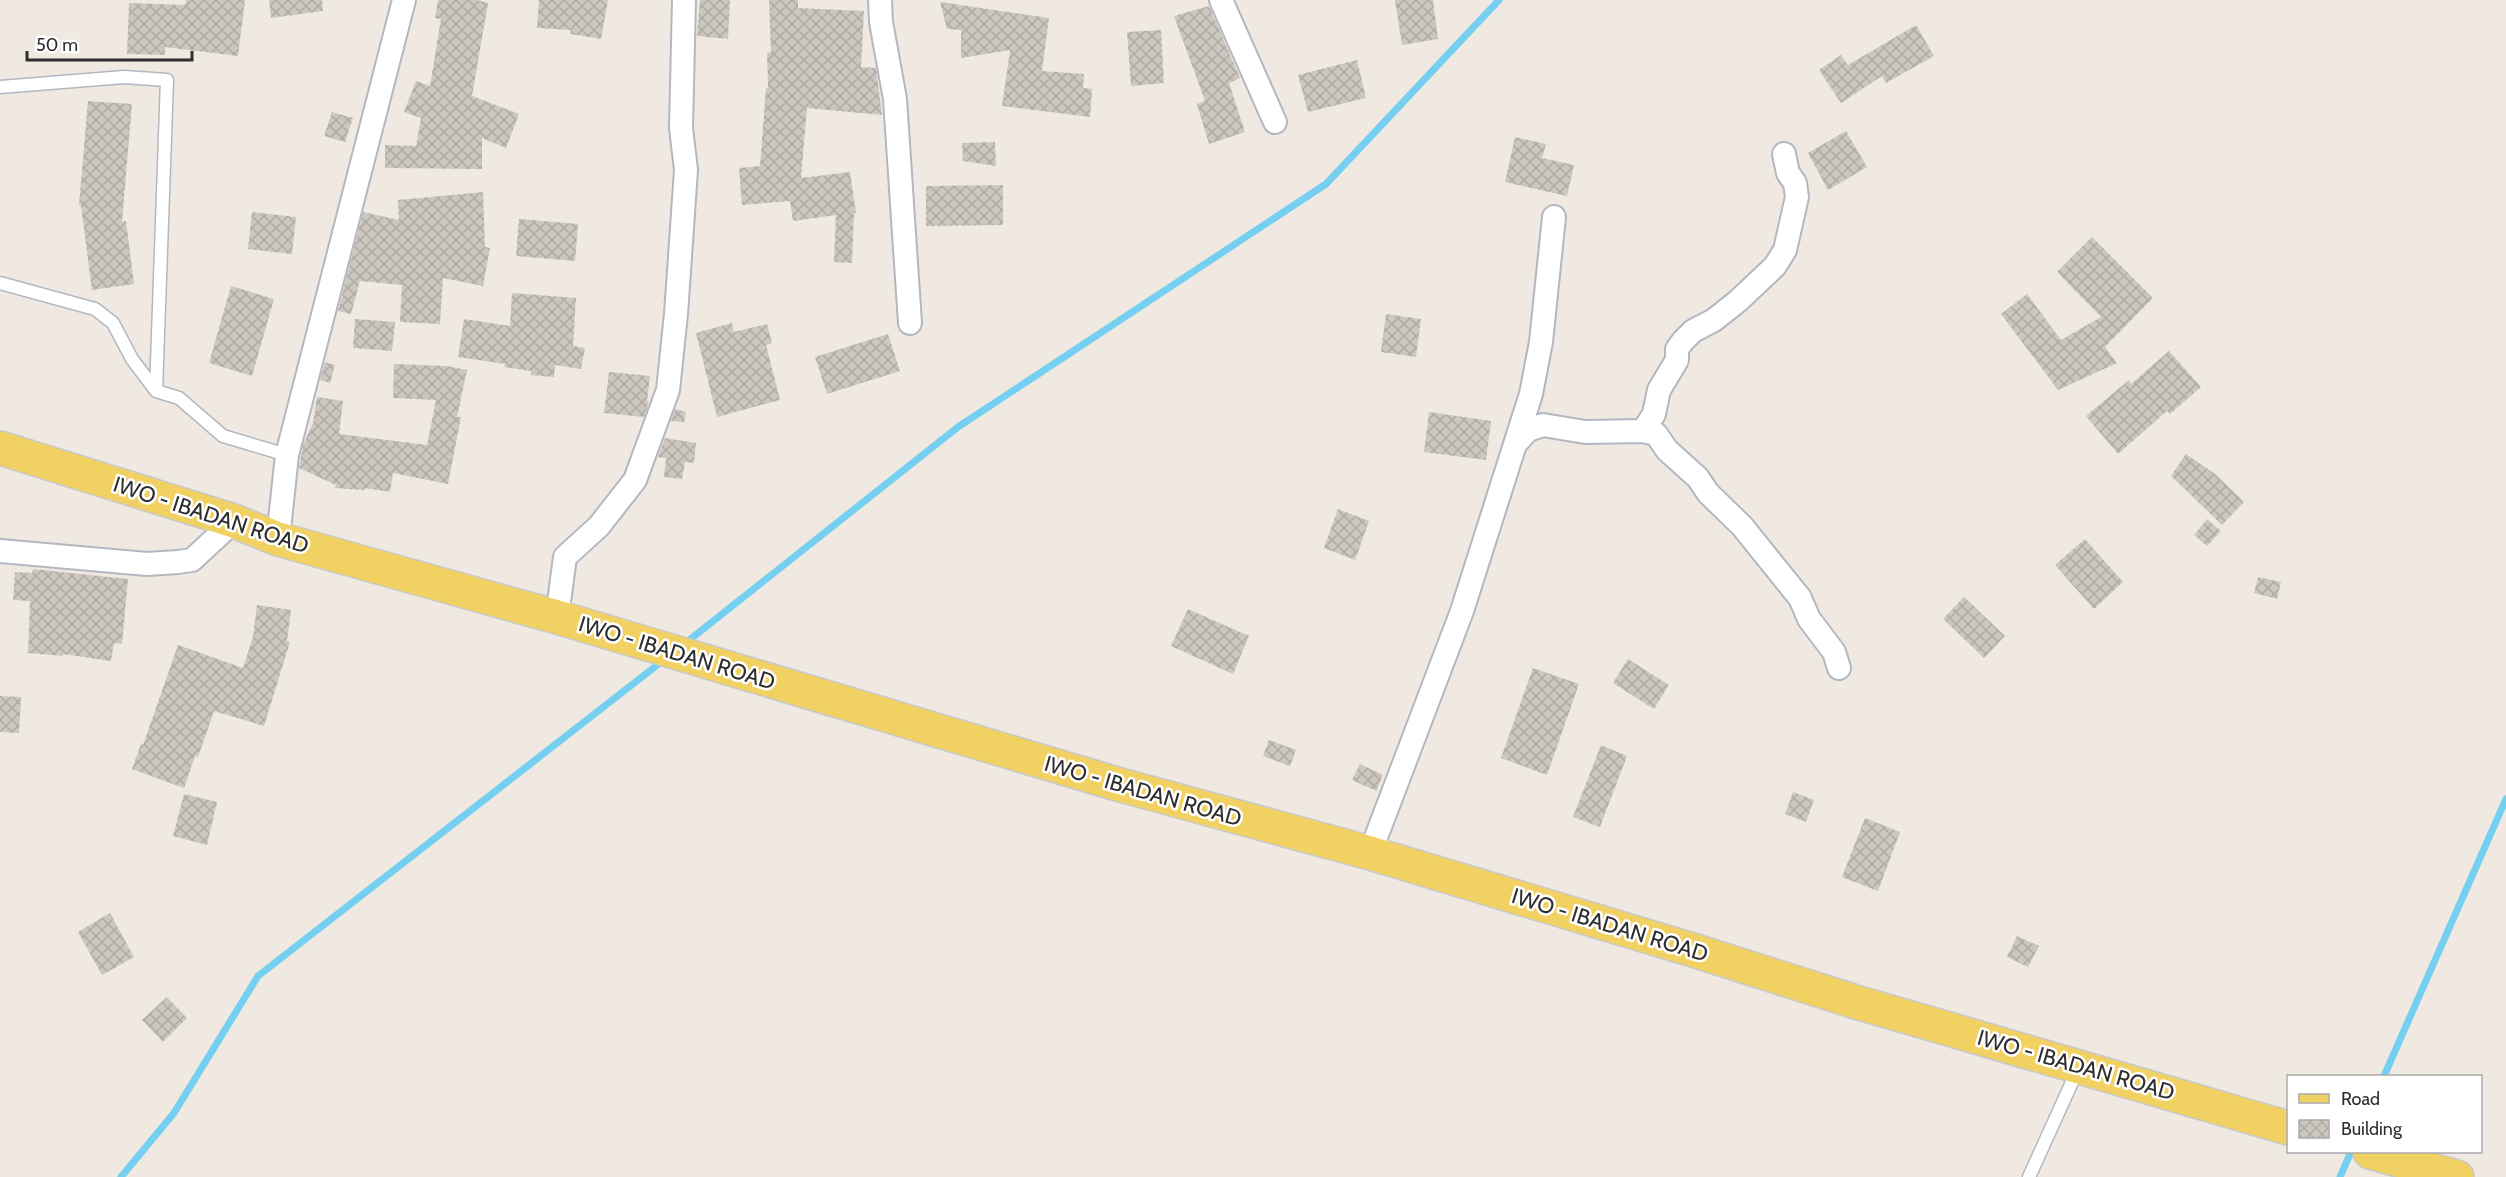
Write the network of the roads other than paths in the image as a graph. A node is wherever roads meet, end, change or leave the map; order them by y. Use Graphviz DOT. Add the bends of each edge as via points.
graph roads {
  1 [pos="404,0"];
  2 [pos="684,0"];
  3 [pos="880,0"];
  4 [pos="1221,0"];
  5 [pos="0,87"];
  6 [pos="1275,122"];
  7 [pos="1784,154"];
  8 [pos="1554,217"];
  9 [pos="0,283"];
  10 [pos="910,324"];
  11 [pos="156,391"];
  12 [pos="1643,430"];
  13 [pos="1518,441"];
  14 [pos="0,448"];
  15 [pos="286,455"];
  16 [pos="234,521"];
  17 [pos="278,539"];
  18 [pos="0,551"];
  19 [pos="557,617"];
  20 [pos="1839,668"];
  21 [pos="1370,854"];
  22 [pos="2079,1066"];
  23 [pos="2287,1127"];
  24 [pos="2373,1153"];
  25 [pos="2029,1177"];
  26 [pos="2457,1177"];
  1 -- 15 [label="street"];
  2 -- 19 [label="street" via="681,128 686,170 668,390 635,480 599,526 565,557"];
  3 -- 10 [label="street" via="896,99"];
  4 -- 6 [label="street"];
  5 -- 11 [label="lane" via="124,77 168,80"];
  7 -- 12 [label="street" via="1797,197 1785,250 1775,266 1738,301 1683,341 1659,390 1654,414"];
  8 -- 13 [label="street" via="1541,342"];
  9 -- 11 [label="lane" via="95,309 113,323 132,359"];
  11 -- 15 [label="lane" via="179,398 223,436"];
  12 -- 13 [label="street" via="1585,432 1544,425 1528,430"];
  12 -- 20 [label="street" via="1656,434 1742,526 1800,598 1809,619 1834,652"];
  13 -- 21 [label="street" via="1455,631"];
  14 -- 16 [label="main road, IWO - IBADAN ROAD"];
  15 -- 17 [label="street"];
  16 -- 17 [label="main road, IWO - IBADAN ROAD"];
  16 -- 18 [label="street" via="192,560 178,562 147,564"];
  17 -- 19 [label="main road, IWO - IBADAN ROAD"];
  19 -- 21 [label="main road, IWO - IBADAN ROAD" via="1117,784"];
  21 -- 22 [label="main road, IWO - IBADAN ROAD"];
  22 -- 23 [label="main road, IWO - IBADAN ROAD"];
  22 -- 25 [label="lane"];
  24 -- 26 [label="main road"];
}
